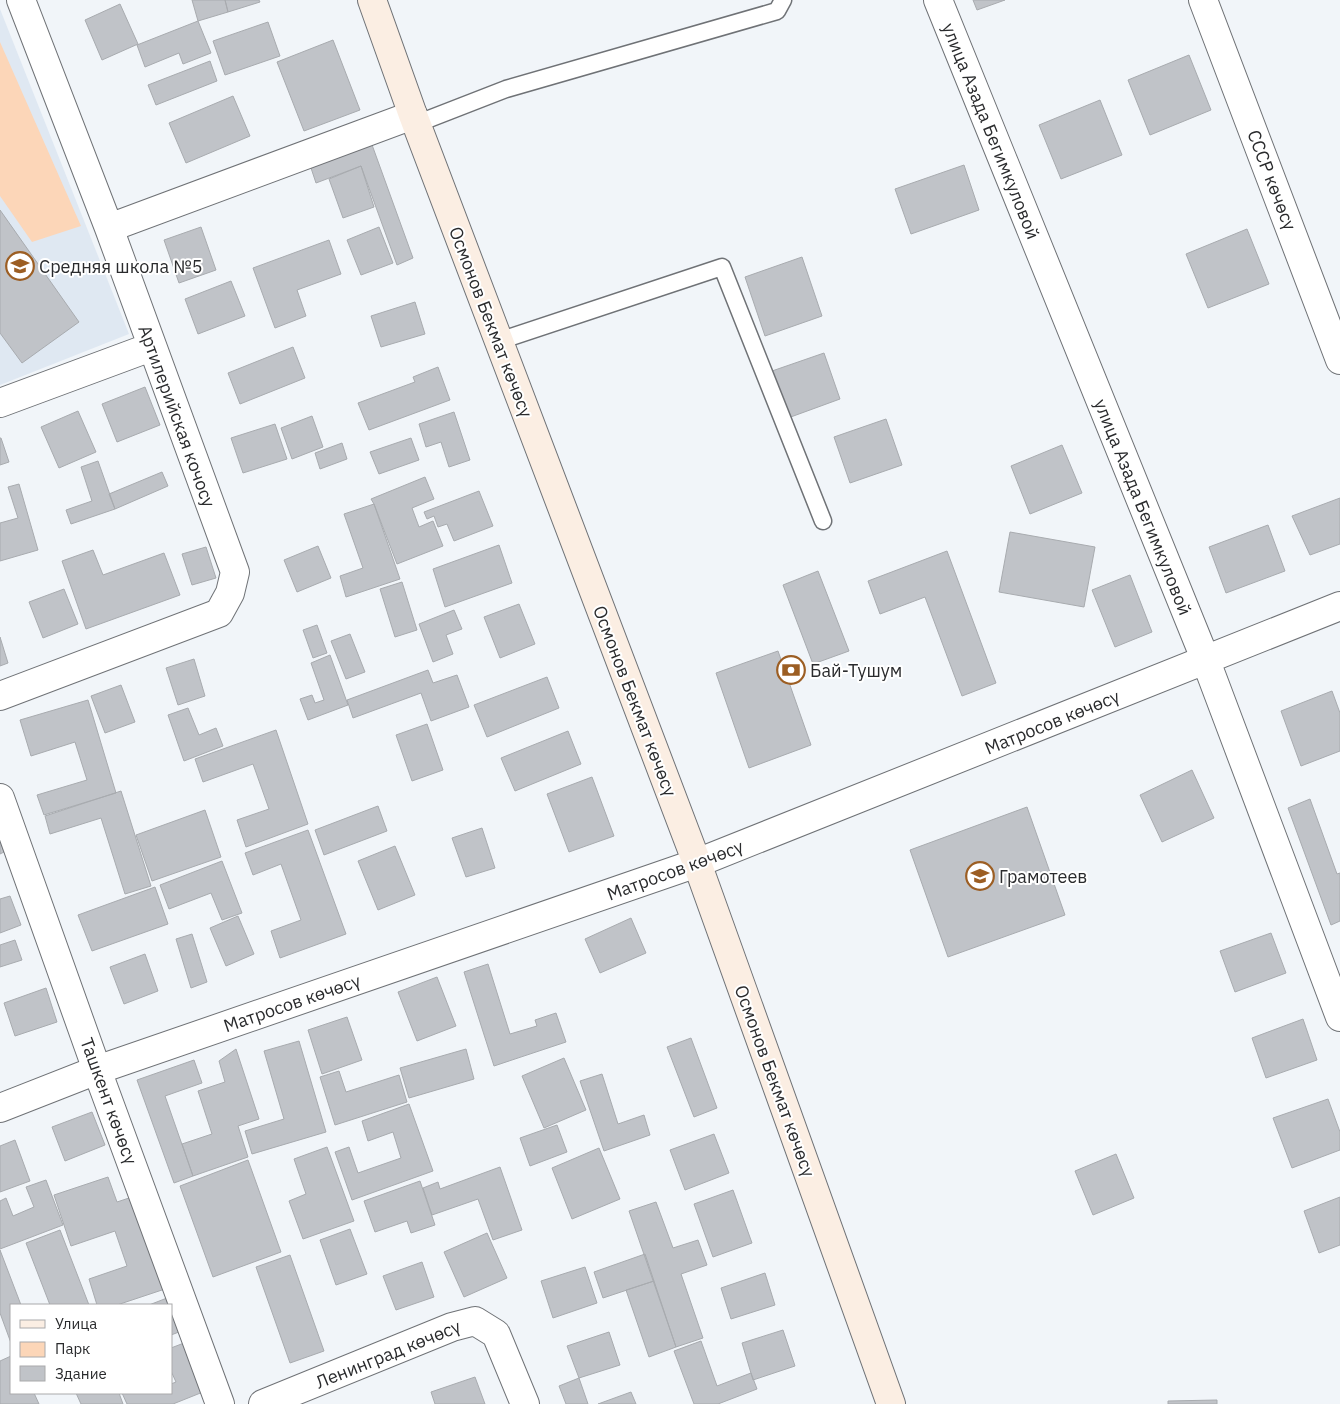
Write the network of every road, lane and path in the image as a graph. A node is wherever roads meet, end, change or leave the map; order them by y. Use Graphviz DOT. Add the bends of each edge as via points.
graph roads {
  1 [pos="21,0"];
  2 [pos="372,0"];
  3 [pos="783,0"];
  4 [pos="938,0"];
  5 [pos="1203,0"];
  6 [pos="415,119"];
  7 [pos="109,228"];
  8 [pos="499,341"];
  9 [pos="151,346"];
  10 [pos="1340,360"];
  11 [pos="0,403"];
  12 [pos="822,521"];
  13 [pos="1340,606"];
  14 [pos="1206,661"];
  15 [pos="0,696"];
  16 [pos="0,798"];
  17 [pos="697,863"];
  18 [pos="1340,1017"];
  19 [pos="97,1070"];
  20 [pos="0,1108"];
  21 [pos="220,1404"];
  22 [pos="263,1404"];
  23 [pos="525,1404"];
  24 [pos="891,1404"];
  1 -- 7 [label="street, Артилерийская кочосу"];
  2 -- 6 [label="main road, Осмонов Бекмат көчөсү"];
  3 -- 6 [label="lane" via="777,11 506,89"];
  4 -- 14 [label="street, улица Азада Бегимкуловой"];
  5 -- 10 [label="street, СССР көчөсү"];
  6 -- 7 [label="street"];
  6 -- 8 [label="main road, Осмонов Бекмат көчөсү"];
  7 -- 9 [label="street, Артилерийская кочосу"];
  8 -- 12 [label="lane" via="722,267"];
  8 -- 17 [label="main road, Осмонов Бекмат көчөсү"];
  9 -- 11 [label="street"];
  9 -- 15 [label="street, Артилерийская кочосу" via="235,572 230,593 218,613"];
  13 -- 14 [label="street, Матросов көчөсү"];
  14 -- 17 [label="street, Матросов көчөсү"];
  14 -- 18 [label="street, улица Азада Бегимкуловой"];
  16 -- 19 [label="street, Ташкент көчөсү"];
  17 -- 19 [label="street, Матросов көчөсү"];
  17 -- 24 [label="main road, Осмонов Бекмат көчөсү"];
  19 -- 20 [label="street, Матросов көчөсү"];
  19 -- 21 [label="street, Ташкент көчөсү"];
  22 -- 23 [label="street, Ленинград көчөсү" via="452,1327 475,1321 496,1334"];
}
